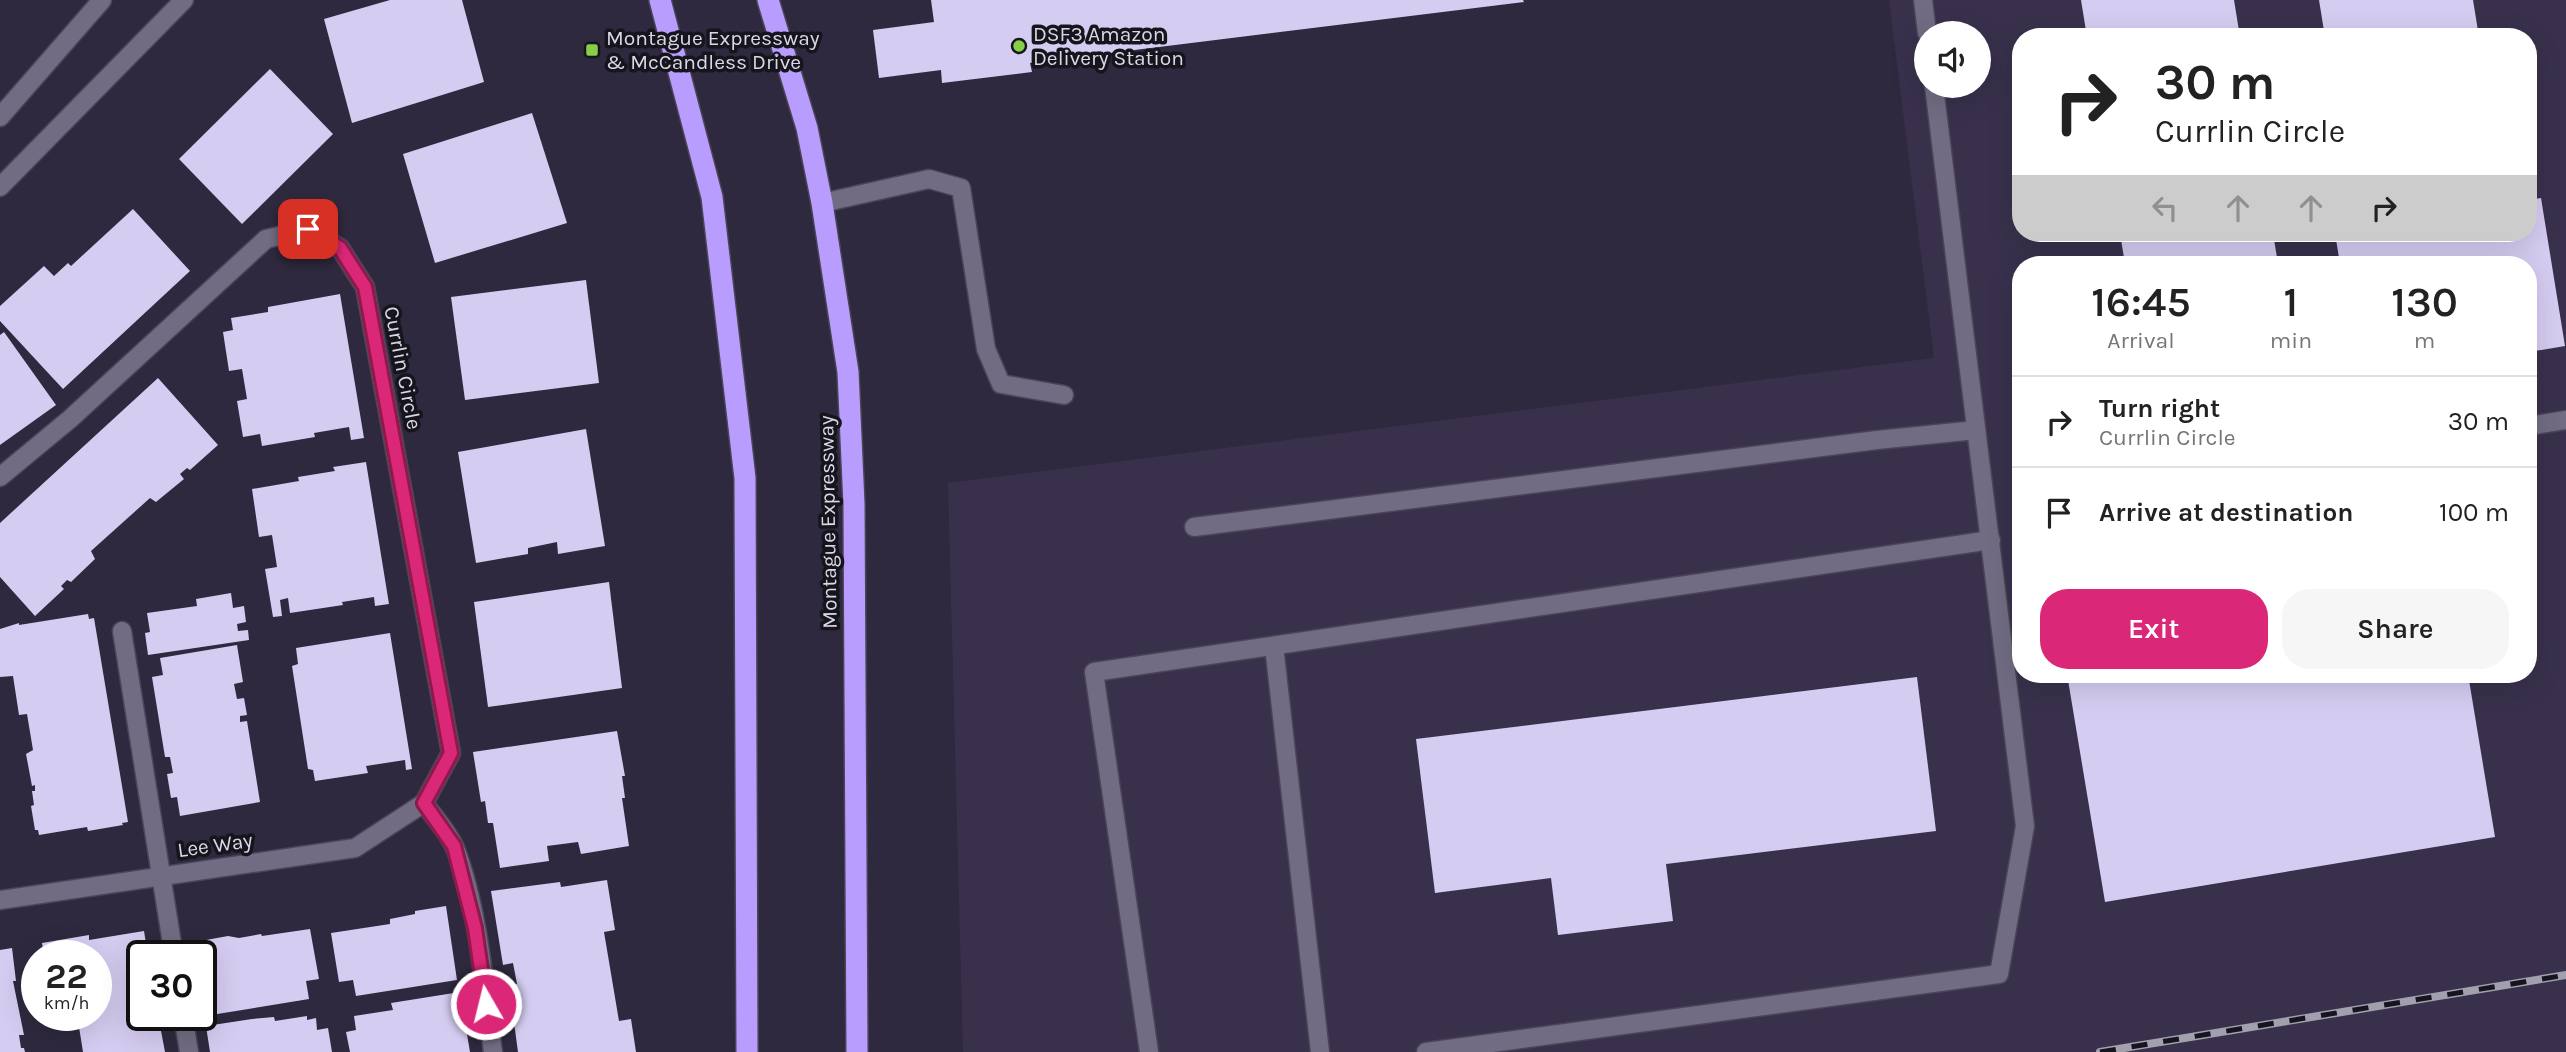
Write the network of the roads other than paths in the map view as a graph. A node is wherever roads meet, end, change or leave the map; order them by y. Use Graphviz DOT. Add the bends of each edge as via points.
graph roads {
  1 [pos="102,0"];
  2 [pos="184,0"];
  3 [pos="660,0"];
  4 [pos="768,0"];
  5 [pos="1923,0"];
  6 [pos="1926,21"];
  7 [pos="1935,98"];
  8 [pos="0,117"];
  9 [pos="0,187"];
  10 [pos="822,203"];
  11 [pos="1064,395"];
  12 [pos="2566,420"];
  13 [pos="2537,425"];
  14 [pos="1976,430"];
  15 [pos="0,477"];
  16 [pos="1194,527"];
  17 [pos="1991,540"];
  18 [pos="122,631"];
  19 [pos="1274,646"];
  20 [pos="424,803"];
  21 [pos="161,875"];
  22 [pos="0,900"];
  23 [pos="171,940"];
  24 [pos="186,1031"];
  25 [pos="189,1052"];
  26 [pos="493,1052"];
  27 [pos="747,1052"];
  28 [pos="857,1052"];
  29 [pos="1149,1052"];
  30 [pos="1320,1052"];
  31 [pos="1426,1052"];
  1 -- 8 [label="street"];
  2 -- 9 [label="street"];
  3 -- 27 [label="highway" via="712,197 745,478"];
  4 -- 10 [label="highway, Montague Expressway" via="807,128"];
  5 -- 6 [label="street"];
  7 -- 14 [label="street"];
  10 -- 11 [label="street" via="929,179 961,188 986,349 1000,384"];
  10 -- 28 [label="highway, Montague Expressway" via="848,372 853,491"];
  12 -- 13 [label="street"];
  14 -- 16 [label="street"];
  14 -- 17 [label="street"];
  15 -- 20 [label="street, Currlin Circle" via="266,239 308,229 340,248 365,287 451,753"];
  17 -- 19 [label="street"];
  17 -- 31 [label="street" via="2025,826 1999,974"];
  18 -- 21 [label="street"];
  19 -- 29 [label="street" via="1094,672"];
  19 -- 30 [label="street"];
  20 -- 21 [label="street, Lee Way" via="355,848"];
  20 -- 26 [label="street" via="454,846 465,882"];
  21 -- 22 [label="street, Lee Way"];
  21 -- 23 [label="street"];
  24 -- 25 [label="street"];
}
